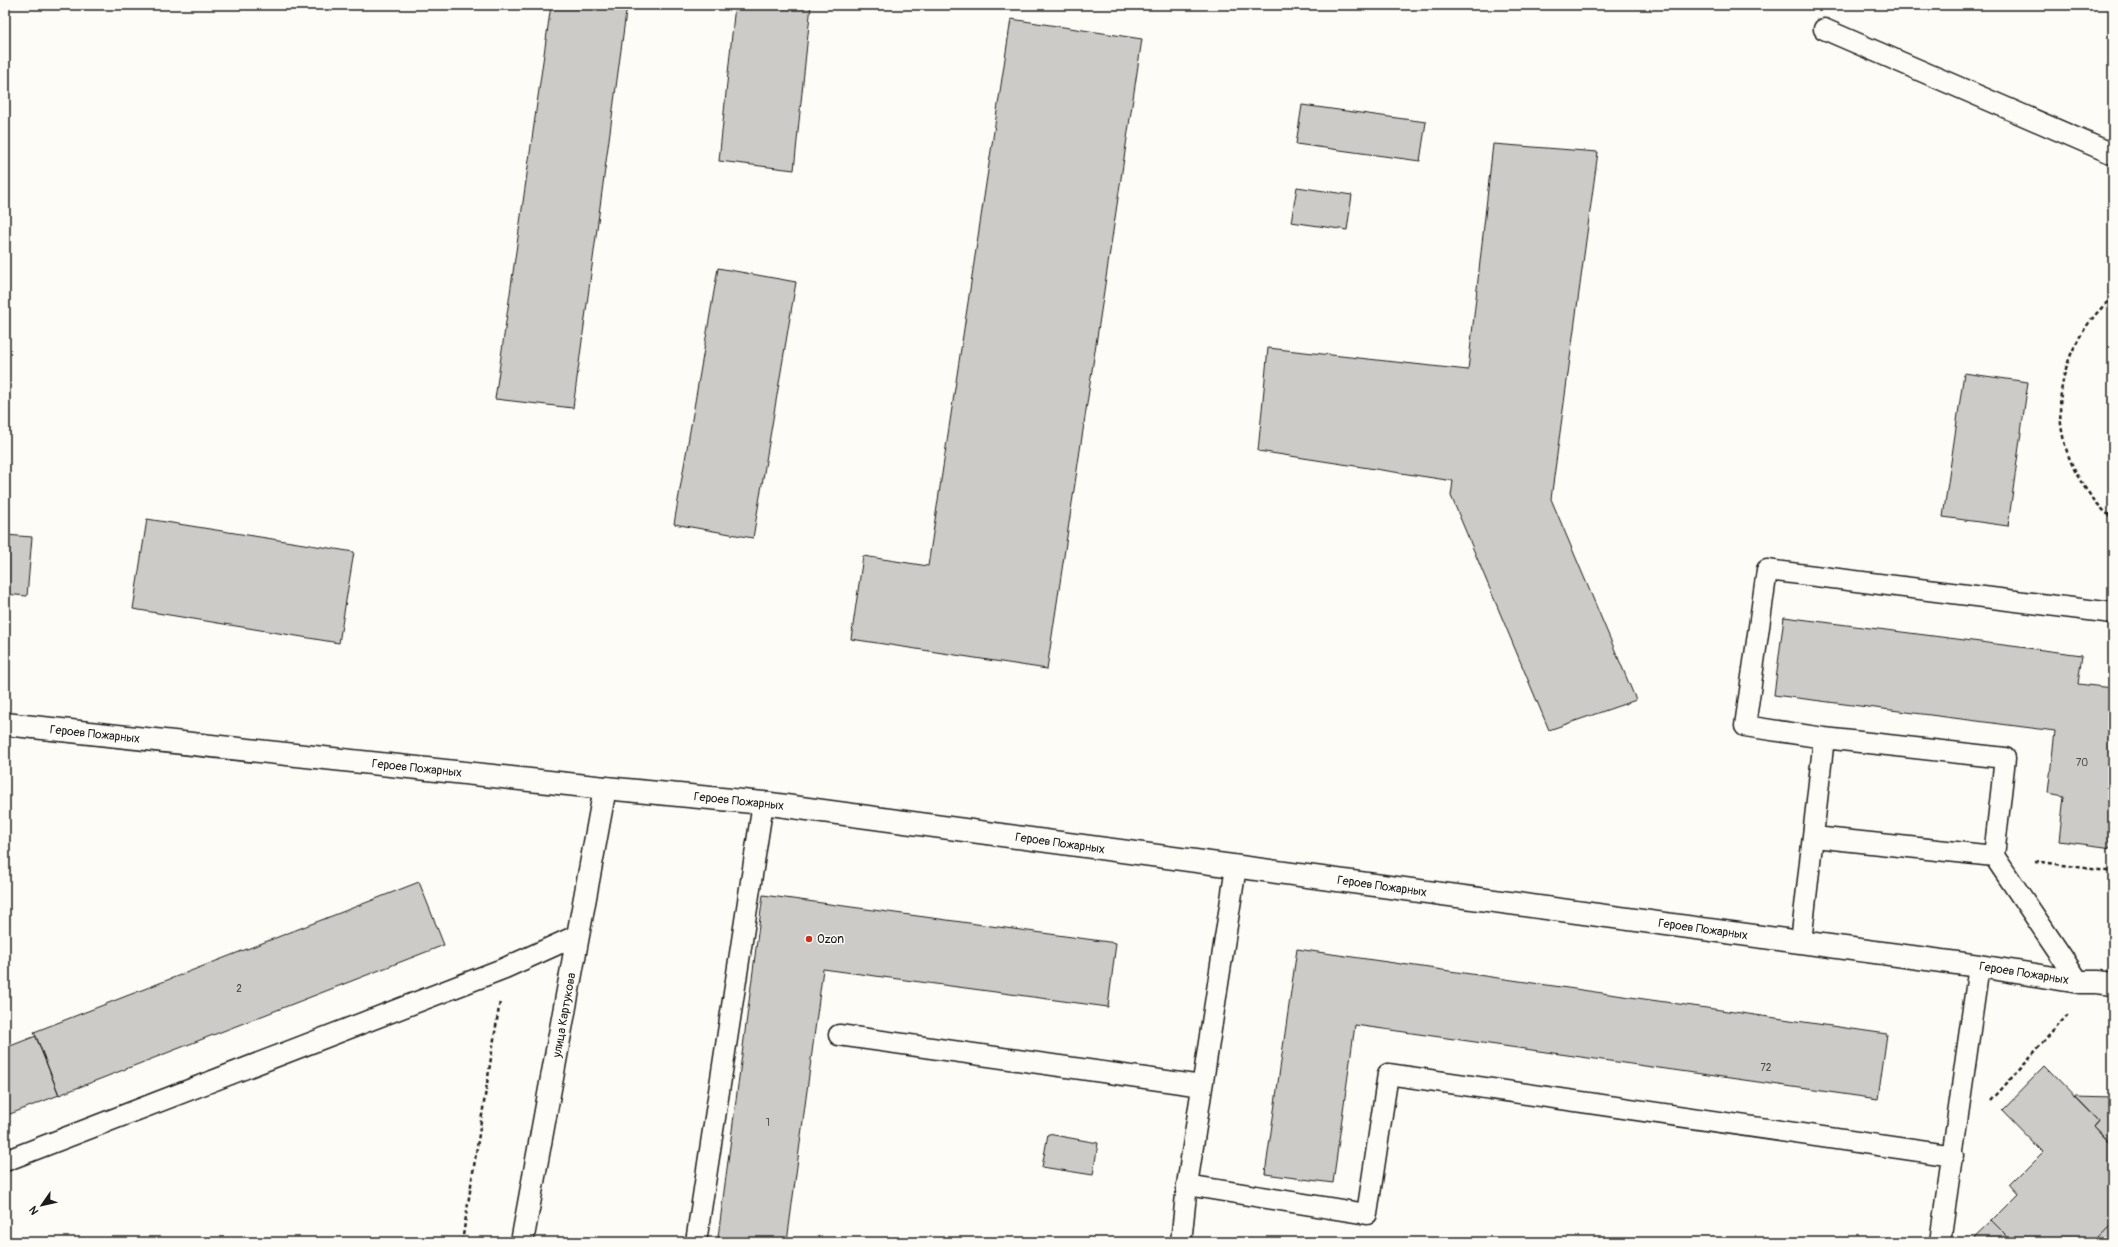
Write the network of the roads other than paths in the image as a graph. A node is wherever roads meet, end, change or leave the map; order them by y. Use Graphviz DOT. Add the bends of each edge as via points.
graph roads {
  1 [pos="1824,29"];
  2 [pos="2113,154"];
  3 [pos="2113,613"];
  4 [pos="5,724"];
  5 [pos="1824,738"];
  6 [pos="605,788"];
  7 [pos="762,803"];
  8 [pos="1814,837"];
  9 [pos="1994,856"];
  10 [pos="1236,867"];
  11 [pos="578,935"];
  12 [pos="1801,942"];
  13 [pos="1979,966"];
  14 [pos="2079,982"];
  15 [pos="2113,984"];
  16 [pos="839,1035"];
  17 [pos="1202,1086"];
  18 [pos="1954,1156"];
  19 [pos="5,1161"];
  20 [pos="1187,1185"];
  21 [pos="522,1242"];
  22 [pos="696,1242"];
  23 [pos="1181,1242"];
  24 [pos="1940,1242"];
  1 -- 2 [label="lane"];
  3 -- 5 [label="lane" via="1767,570 1745,726"];
  4 -- 6 [label="main road, Героев Пожарных"];
  5 -- 8 [label="lane"];
  5 -- 9 [label="lane" via="2005,758"];
  6 -- 7 [label="main road, Героев Пожарных"];
  6 -- 11 [label="main road, улица Картукова"];
  7 -- 10 [label="main road, Героев Пожарных"];
  7 -- 22 [label="lane"];
  8 -- 9 [label="lane"];
  8 -- 12 [label="lane"];
  9 -- 14 [label="lane"];
  10 -- 12 [label="main road, Героев Пожарных"];
  10 -- 17 [label="lane"];
  11 -- 19 [label="lane" via="505,968"];
  11 -- 21 [label="main road, улица Картукова"];
  12 -- 13 [label="main road, Героев Пожарных"];
  13 -- 14 [label="main road, Героев Пожарных"];
  13 -- 18 [label="lane"];
  14 -- 15 [label="main road, Героев Пожарных"];
  16 -- 17 [label="lane"];
  17 -- 20 [label="lane"];
  18 -- 20 [label="lane" via="1388,1074 1367,1214"];
  18 -- 24 [label="lane"];
  20 -- 23 [label="lane"];
}
